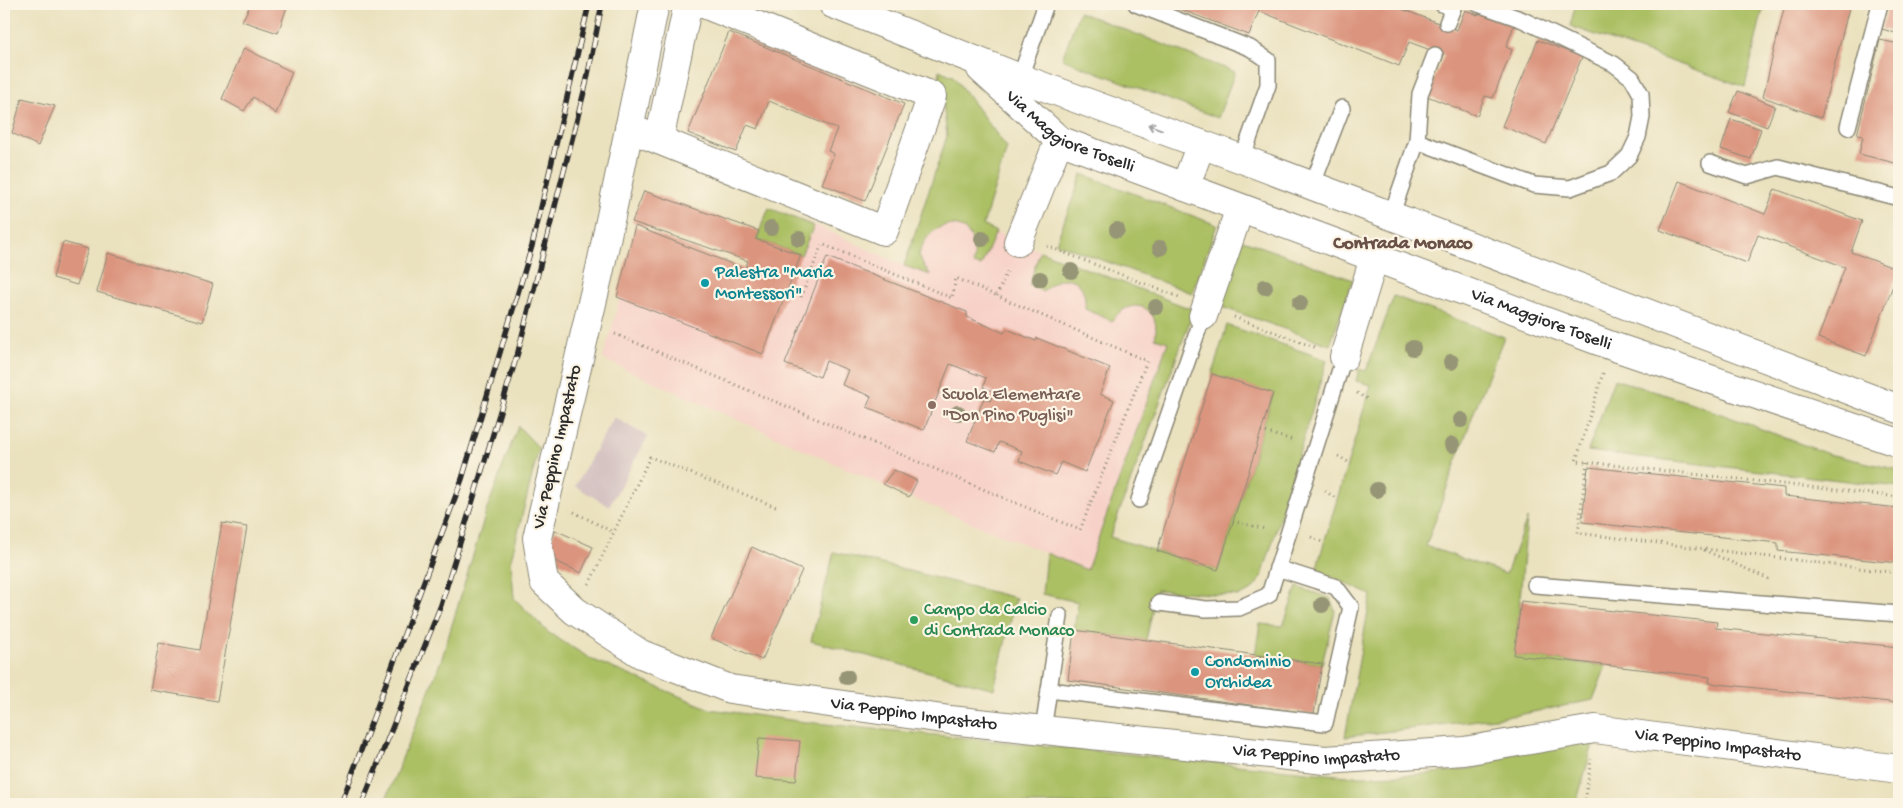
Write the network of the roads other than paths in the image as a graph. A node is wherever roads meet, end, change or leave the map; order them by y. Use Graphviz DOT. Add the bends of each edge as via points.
graph roads {
  1 [pos="655,4"];
  2 [pos="688,4"];
  3 [pos="704,4"];
  4 [pos="833,4"];
  5 [pos="1046,4"];
  6 [pos="1136,4"];
  7 [pos="1478,4"];
  8 [pos="1880,4"];
  9 [pos="1450,5"];
  10 [pos="1447,23"];
  11 [pos="1434,55"];
  12 [pos="1016,88"];
  13 [pos="1342,108"];
  14 [pos="1848,127"];
  15 [pos="629,128"];
  16 [pos="659,140"];
  17 [pos="1059,140"];
  18 [pos="1417,142"];
  19 [pos="1200,144"];
  20 [pos="1242,159"];
  21 [pos="1710,163"];
  22 [pos="1312,186"];
  23 [pos="1185,187"];
  24 [pos="1899,198"];
  25 [pos="1240,208"];
  26 [pos="1391,216"];
  27 [pos="1018,242"];
  28 [pos="1374,258"];
  29 [pos="1203,316"];
  30 [pos="1344,357"];
  31 [pos="1899,409"];
  32 [pos="1899,443"];
  33 [pos="1139,500"];
  34 [pos="1277,568"];
  35 [pos="1536,585"];
  36 [pos="1159,603"];
  37 [pos="1899,614"];
  38 [pos="1060,616"];
  39 [pos="1049,690"];
  40 [pos="1043,730"];
  41 [pos="1899,769"];
  1 -- 15 [label="street, Via Peppino Impastato"];
  2 -- 16 [label="street"];
  3 -- 16 [label="street" via="932,96 884,231"];
  4 -- 12 [label="street, Via Maggiore Toselli" via="969,58"];
  5 -- 12 [label="lane"];
  6 -- 20 [label="lane" via="1250,48 1268,60 1268,85"];
  7 -- 18 [label="lane" via="1523,20 1614,64 1632,78 1641,94 1642,118 1638,137 1629,156 1611,173 1570,188 1534,185"];
  8 -- 14 [label="lane"];
  9 -- 10 [label="lane"];
  11 -- 18 [label="lane" via="1420,94"];
  12 -- 17 [label="street, Via Maggiore Toselli"];
  19 -- 12 [label="street, Via Maggiore Toselli, one-way"];
  13 -- 22 [label="lane"];
  15 -- 16 [label="street"];
  15 -- 40 [label="street, Via Peppino Impastato" via="537,538 544,582 575,611 641,654 730,689"];
  17 -- 23 [label="street, Via Maggiore Toselli"];
  17 -- 27 [label="street"];
  18 -- 26 [label="lane"];
  19 -- 20 [label="street, Via Maggiore Toselli"];
  19 -- 23 [label="street"];
  20 -- 22 [label="street, Via Maggiore Toselli"];
  21 -- 24 [label="lane" via="1748,176 1778,167"];
  22 -- 26 [label="street, Via Maggiore Toselli"];
  23 -- 25 [label="street, Via Maggiore Toselli"];
  25 -- 28 [label="street, Via Maggiore Toselli"];
  25 -- 29 [label="street"];
  26 -- 31 [label="street, Via Maggiore Toselli"];
  28 -- 30 [label="street"];
  28 -- 32 [label="street, Via Maggiore Toselli" via="1612,346"];
  29 -- 33 [label="lane"];
  30 -- 34 [label="lane"];
  34 -- 36 [label="lane" via="1269,595 1239,608 1206,609"];
  34 -- 39 [label="lane" via="1336,587 1352,607 1325,723"];
  35 -- 37 [label="lane"];
  38 -- 39 [label="lane"];
  39 -- 40 [label="lane"];
  40 -- 41 [label="street, Via Peppino Impastato" via="1325,760 1464,751 1596,729"];
}
